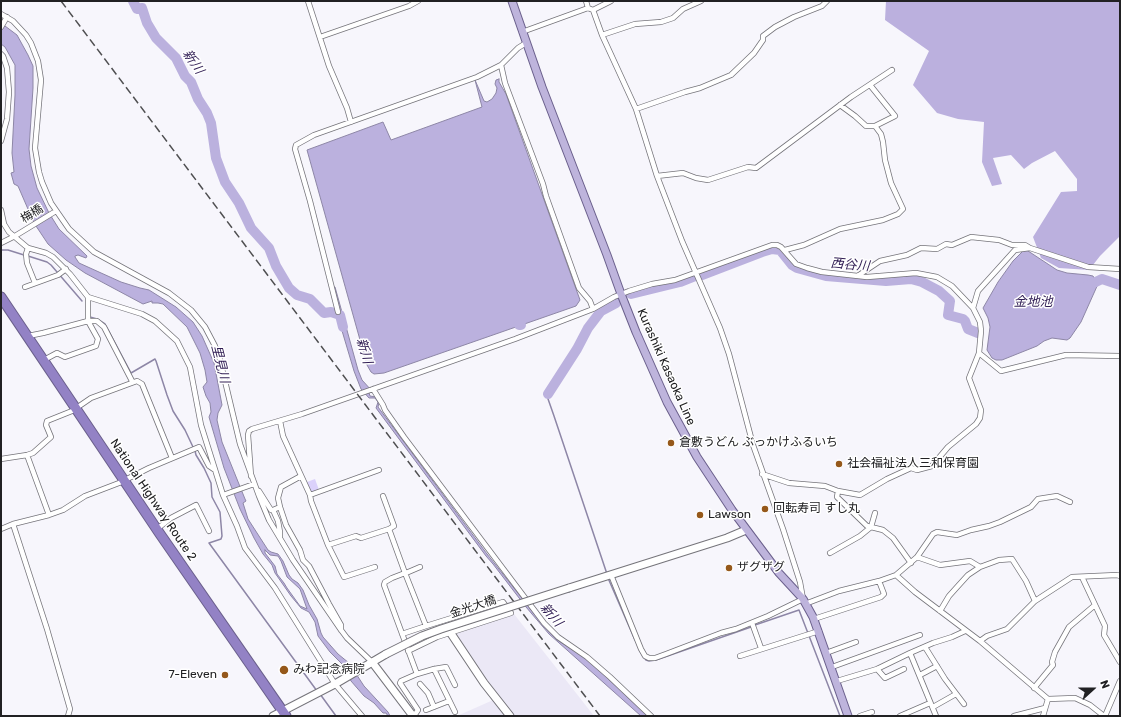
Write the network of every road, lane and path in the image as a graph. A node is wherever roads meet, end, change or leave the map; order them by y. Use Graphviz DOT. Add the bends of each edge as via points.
graph roads {
  1 [pos="308,1"];
  2 [pos="418,1"];
  3 [pos="512,1"];
  4 [pos="586,1"];
  5 [pos="611,1"];
  6 [pos="701,1"];
  7 [pos="827,1"];
  8 [pos="408,4"];
  9 [pos="591,9"];
  10 [pos="1,14"];
  11 [pos="6,18"];
  12 [pos="1,27"];
  13 [pos="522,32"];
  14 [pos="602,35"];
  15 [pos="320,37"];
  16 [pos="526,44"];
  17 [pos="1,54"];
  18 [pos="501,65"];
  19 [pos="892,70"];
  20 [pos="870,85"];
  21 [pos="840,105"];
  22 [pos="636,109"];
  23 [pos="351,122"];
  24 [pos="875,126"];
  25 [pos="1,141"];
  26 [pos="658,176"];
  27 [pos="1,210"];
  28 [pos="55,212"];
  29 [pos="17,235"];
  30 [pos="1,243"];
  31 [pos="28,248"];
  32 [pos="1030,248"];
  33 [pos="785,250"];
  34 [pos="66,269"];
  35 [pos="1120,269"];
  36 [pos="696,272"];
  37 [pos="859,275"];
  38 [pos="35,283"];
  39 [pos="26,287"];
  40 [pos="621,294"];
  41 [pos="1,297"];
  42 [pos="88,297"];
  43 [pos="973,308"];
  44 [pos="593,309"];
  45 [pos="338,312"];
  46 [pos="88,320"];
  47 [pos="28,336"];
  48 [pos="979,353"];
  49 [pos="1120,356"];
  50 [pos="44,360"];
  51 [pos="132,381"];
  52 [pos="373,388"];
  53 [pos="76,408"];
  54 [pos="280,421"];
  55 [pos="27,456"];
  56 [pos="172,458"];
  57 [pos="1,459"];
  58 [pos="216,470"];
  59 [pos="379,470"];
  60 [pos="762,474"];
  61 [pos="251,476"];
  62 [pos="301,476"];
  63 [pos="124,480"];
  64 [pos="254,486"];
  65 [pos="838,491"];
  66 [pos="225,495"];
  67 [pos="310,495"];
  68 [pos="383,496"];
  69 [pos="1070,502"];
  70 [pos="280,507"];
  71 [pos="273,510"];
  72 [pos="875,513"];
  73 [pos="49,515"];
  74 [pos="13,524"];
  75 [pos="870,527"];
  76 [pos="1,529"];
  77 [pos="157,529"];
  78 [pos="389,529"];
  79 [pos="746,530"];
  80 [pos="209,531"];
  81 [pos="280,538"];
  82 [pos="328,545"];
  83 [pos="830,553"];
  84 [pos="917,557"];
  85 [pos="911,563"];
  86 [pos="375,567"];
  87 [pos="420,567"];
  88 [pos="980,567"];
  89 [pos="406,573"];
  90 [pos="896,575"];
  91 [pos="608,576"];
  92 [pos="1120,576"];
  93 [pos="1082,577"];
  94 [pos="879,581"];
  95 [pos="804,601"];
  96 [pos="1035,601"];
  97 [pos="1095,605"];
  98 [pos="940,611"];
  99 [pos="814,619"];
  100 [pos="442,620"];
  101 [pos="752,623"];
  102 [pos="426,626"];
  103 [pos="340,630"];
  104 [pos="819,631"];
  105 [pos="965,631"];
  106 [pos="450,632"];
  107 [pos="402,634"];
  108 [pos="920,635"];
  109 [pos="980,641"];
  110 [pos="856,642"];
  111 [pos="925,647"];
  112 [pos="761,648"];
  113 [pos="408,651"];
  114 [pos="826,652"];
  115 [pos="910,653"];
  116 [pos="740,656"];
  117 [pos="1120,662"];
  118 [pos="370,664"];
  119 [pos="937,666"];
  120 [pos="832,667"];
  121 [pos="434,669"];
  122 [pos="877,669"];
  123 [pos="904,669"];
  124 [pos="417,674"];
  125 [pos="920,675"];
  126 [pos="837,681"];
  127 [pos="1120,681"];
  128 [pos="338,682"];
  129 [pos="420,684"];
  130 [pos="456,685"];
  131 [pos="1034,688"];
  132 [pos="956,694"];
  133 [pos="1048,699"];
  134 [pos="449,701"];
  135 [pos="964,704"];
  136 [pos="931,705"];
  137 [pos="434,707"];
  138 [pos="1045,708"];
  139 [pos="426,710"];
  140 [pos="455,712"];
  141 [pos="872,712"];
  142 [pos="284,714"];
  143 [pos="68,716"];
  144 [pos="273,716"];
  145 [pos="362,716"];
  146 [pos="413,716"];
  147 [pos="510,716"];
  148 [pos="651,716"];
  149 [pos="848,716"];
  150 [pos="860,716"];
  151 [pos="900,716"];
  152 [pos="936,716"];
  153 [pos="1014,716"];
  154 [pos="1043,716"];
  155 [pos="1104,716"];
  1 -- 15 [label="street"];
  2 -- 8 [label="street"];
  3 -- 13 [label="main road, Kurashiki Kasaoka Line"];
  4 -- 9 [label="street"];
  5 -- 9 [label="street"];
  6 -- 14 [label="street" via="661,22 635,24"];
  7 -- 22 [label="street" via="822,6 775,27 763,36 754,53 731,75"];
  8 -- 15 [label="street"];
  9 -- 13 [label="street"];
  9 -- 14 [label="street"];
  10 -- 11 [label="street"];
  11 -- 12 [label="street"];
  11 -- 28 [label="street" via="26,35 38,61 41,80 36,160"];
  13 -- 16 [label="main road, Kurashiki Kasaoka Line"];
  14 -- 22 [label="street"];
  15 -- 23 [label="street"];
  16 -- 18 [label="street" via="518,48"];
  16 -- 40 [label="main road, Kurashiki Kasaoka Line"];
  17 -- 25 [label="street" via="7,68 9,92 7,120"];
  18 -- 23 [label="street"];
  18 -- 44 [label="street" via="505,83 579,288"];
  19 -- 20 [label="street"];
  20 -- 21 [label="street"];
  20 -- 24 [label="street" via="895,116"];
  21 -- 24 [label="street" via="866,126"];
  21 -- 26 [label="street" via="756,168 708,180 683,173"];
  22 -- 26 [label="street"];
  23 -- 45 [label="street" via="314,135 296,145 295,149"];
  24 -- 33 [label="street" via="881,134 891,183 904,209 883,220 840,229"];
  26 -- 36 [label="street"];
  27 -- 29 [label="street" via="6,229"];
  28 -- 29 [label="street, 梅橋"];
  28 -- 61 [label="street" via="69,230 94,252 169,293 198,318 219,356 236,431"];
  29 -- 30 [label="street, 梅橋"];
  29 -- 31 [label="street"];
  31 -- 34 [label="street" via="46,253"];
  31 -- 38 [label="street" via="26,256"];
  32 -- 35 [label="street" via="1088,267"];
  32 -- 37 [label="street" via="1000,240 971,237 937,249 921,248 907,255 880,261"];
  32 -- 43 [label="street" via="1015,250 978,291"];
  33 -- 36 [label="street" via="778,245 772,245"];
  33 -- 37 [label="street" via="796,264 807,268"];
  34 -- 38 [label="street" via="60,274"];
  34 -- 42 [label="street"];
  36 -- 40 [label="street" via="676,280 652,284"];
  36 -- 60 [label="street" via="729,354"];
  37 -- 43 [label="street" via="916,273 937,277 952,286"];
  38 -- 39 [label="street"];
  40 -- 44 [label="street"];
  40 -- 79 [label="main road, Kurashiki Kasaoka Line" via="654,374 681,428 697,457"];
  41 -- 47 [label="highway, National Highway Route 2"];
  42 -- 46 [label="street"];
  42 -- 58 [label="street" via="142,314 156,321 177,341 190,367 201,425"];
  43 -- 48 [label="street" via="980,322"];
  44 -- 52 [label="street"];
  46 -- 47 [label="street"];
  46 -- 50 [label="street" via="98,339 96,346 65,357 57,353"];
  46 -- 51 [label="street" via="97,321 104,327"];
  47 -- 50 [label="highway, National Highway Route 2"];
  48 -- 49 [label="street" via="1001,371 1066,355"];
  48 -- 65 [label="street" via="969,378 981,410 976,424 948,447 932,466 917,470 911,468 860,495"];
  50 -- 53 [label="highway, National Highway Route 2"];
  51 -- 53 [label="street" via="91,398"];
  51 -- 56 [label="street" via="142,384"];
  52 -- 54 [label="street"];
  52 -- 148 [label="street" via="404,437 544,623 558,637 587,657"];
  53 -- 55 [label="street" via="47,421 51,437"];
  53 -- 63 [label="highway, National Highway Route 2"];
  54 -- 61 [label="street" via="249,431"];
  54 -- 62 [label="street" via="283,436"];
  55 -- 57 [label="street"];
  55 -- 73 [label="street"];
  56 -- 58 [label="street" via="199,447 209,466"];
  56 -- 63 [label="street"];
  58 -- 66 [label="street"];
  59 -- 67 [label="street"];
  60 -- 65 [label="street" via="790,483 825,486"];
  60 -- 95 [label="street" via="774,503"];
  61 -- 64 [label="street"];
  62 -- 67 [label="street"];
  62 -- 70 [label="street" via="281,487 278,498"];
  63 -- 73 [label="street"];
  63 -- 77 [label="highway, National Highway Route 2"];
  64 -- 66 [label="street"];
  64 -- 71 [label="street"];
  64 -- 81 [label="street"];
  65 -- 75 [label="street" via="837,497"];
  66 -- 128 [label="street" via="245,548"];
  67 -- 82 [label="street"];
  68 -- 78 [label="street" via="394,526"];
  69 -- 84 [label="street" via="1057,496 1038,499 1031,507 989,526 957,535 937,532"];
  70 -- 71 [label="street"];
  70 -- 103 [label="street" via="303,560 309,566 341,625"];
  71 -- 81 [label="street" via="278,521"];
  72 -- 75 [label="street"];
  73 -- 74 [label="street"];
  74 -- 76 [label="street"];
  74 -- 143 [label="street" via="70,709"];
  75 -- 83 [label="street" via="860,536"];
  75 -- 85 [label="street" via="883,530 893,538"];
  77 -- 80 [label="street" via="171,518 196,505"];
  77 -- 142 [label="highway, National Highway Route 2"];
  78 -- 82 [label="street"];
  78 -- 89 [label="street"];
  79 -- 91 [label="street, 金光大橋"];
  79 -- 95 [label="main road, Kurashiki Kasaoka Line"];
  81 -- 103 [label="street"];
  82 -- 86 [label="street" via="344,578"];
  84 -- 85 [label="street"];
  84 -- 88 [label="street" via="940,565 970,561"];
  85 -- 90 [label="street"];
  87 -- 89 [label="street"];
  88 -- 96 [label="street" via="999,560 1012,559"];
  88 -- 98 [label="street" via="968,575 949,596"];
  89 -- 102 [label="street"];
  89 -- 107 [label="street" via="385,582 384,585"];
  90 -- 94 [label="street"];
  90 -- 98 [label="street"];
  91 -- 101 [label="street" via="641,649 649,658"];
  91 -- 118 [label="street, 金光大橋, bridge" via="422,636"];
  92 -- 93 [label="street"];
  93 -- 96 [label="street" via="1072,576"];
  93 -- 97 [label="street"];
  94 -- 95 [label="street"];
  94 -- 99 [label="street" via="884,594 880,597"];
  95 -- 99 [label="main road, Kurashiki Kasaoka Line"];
  95 -- 101 [label="street"];
  96 -- 109 [label="street" via="1007,629"];
  97 -- 117 [label="street" via="1105,626 1104,635"];
  97 -- 131 [label="street" via="1069,627 1055,652 1053,665"];
  98 -- 105 [label="street"];
  99 -- 104 [label="main road, Kurashiki Kasaoka Line"];
  100 -- 102 [label="street"];
  100 -- 106 [label="street"];
  100 -- 106 [label="street" via="503,602 511,613"];
  101 -- 112 [label="street"];
  102 -- 107 [label="street"];
  103 -- 118 [label="street"];
  104 -- 112 [label="street"];
  104 -- 114 [label="main road, Kurashiki Kasaoka Line"];
  105 -- 109 [label="street"];
  105 -- 111 [label="street"];
  106 -- 113 [label="street"];
  106 -- 147 [label="street"];
  107 -- 113 [label="street"];
  108 -- 120 [label="street"];
  109 -- 131 [label="street"];
  110 -- 114 [label="street"];
  111 -- 115 [label="street"];
  111 -- 119 [label="street"];
  112 -- 116 [label="street"];
  113 -- 124 [label="street"];
  114 -- 120 [label="main road, Kurashiki Kasaoka Line"];
  115 -- 122 [label="street"];
  115 -- 125 [label="street"];
  118 -- 128 [label="street, 金光大橋"];
  118 -- 146 [label="street"];
  119 -- 125 [label="street"];
  119 -- 132 [label="street"];
  120 -- 126 [label="main road, Kurashiki Kasaoka Line"];
  121 -- 124 [label="street"];
  121 -- 130 [label="street" via="446,667"];
  121 -- 134 [label="street"];
  122 -- 123 [label="street" via="885,678"];
  122 -- 126 [label="street"];
  124 -- 146 [label="street" via="400,681 418,710"];
  125 -- 136 [label="street"];
  126 -- 149 [label="main road, Kurashiki Kasaoka Line"];
  127 -- 155 [label="street"];
  128 -- 142 [label="street, 金光大橋"];
  128 -- 145 [label="street"];
  129 -- 137 [label="street" via="428,693"];
  131 -- 133 [label="street"];
  132 -- 135 [label="street"];
  132 -- 136 [label="street"];
  133 -- 138 [label="street"];
  133 -- 155 [label="street" via="1075,698"];
  134 -- 137 [label="street"];
  134 -- 140 [label="street"];
  136 -- 151 [label="street"];
  136 -- 152 [label="street"];
  137 -- 139 [label="street"];
  138 -- 153 [label="street"];
  138 -- 154 [label="street"];
  141 -- 150 [label="street"];
  142 -- 144 [label="street, 金光大橋"];
}
